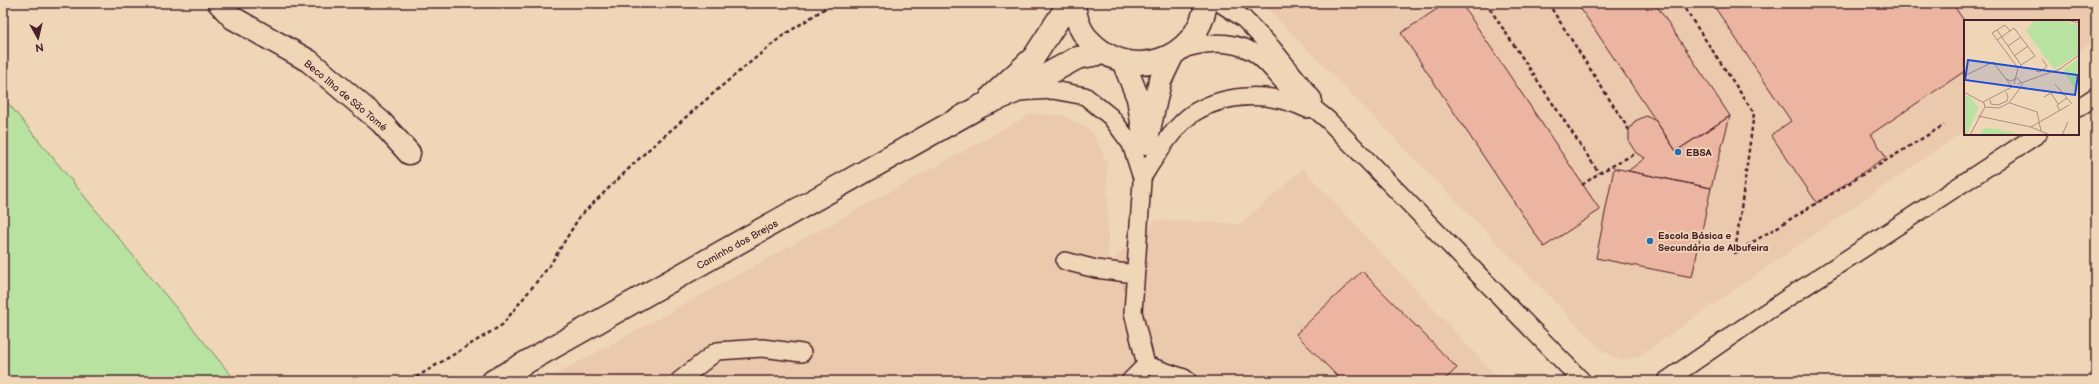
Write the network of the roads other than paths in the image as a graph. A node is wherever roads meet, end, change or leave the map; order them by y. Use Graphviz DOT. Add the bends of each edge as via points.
graph roads {
  1 [pos="219,3"];
  2 [pos="1069,3"];
  3 [pos="1073,3"];
  4 [pos="1206,3"];
  5 [pos="1220,3"];
  6 [pos="1176,52"];
  7 [pos="1114,57"];
  8 [pos="1015,92"];
  9 [pos="2096,96"];
  10 [pos="981,106"];
  11 [pos="2079,107"];
  12 [pos="1328,120"];
  13 [pos="2036,135"];
  14 [pos="1146,143"];
  15 [pos="410,153"];
  16 [pos="1142,178"];
  17 [pos="1065,261"];
  18 [pos="1135,274"];
  19 [pos="802,353"];
  20 [pos="1146,365"];
  21 [pos="493,381"];
  22 [pos="679,381"];
  23 [pos="1130,381"];
  24 [pos="1188,381"];
  25 [pos="1582,381"];
  26 [pos="1666,381"];
  1 -- 15 [label="street, Beco Ilha de São Tomé" via="233,18 309,61 381,122"];
  2 -- 10 [label="street" via="1034,57"];
  3 -- 7 [label="street" via="1076,19 1087,39"];
  4 -- 6 [label="street" via="1204,16 1195,35"];
  5 -- 12 [label="lane" via="1243,18 1272,48"];
  6 -- 7 [label="street" via="1158,61 1140,63"];
  6 -- 12 [label="lane" via="1203,43 1225,43 1251,51"];
  6 -- 14 [label="street" via="1160,81"];
  7 -- 8 [label="street" via="1077,58"];
  7 -- 14 [label="street" via="1138,98"];
  8 -- 10 [label="street"];
  8 -- 16 [label="lane" via="1053,90 1085,96 1111,116 1131,144"];
  9 -- 11 [label="lane"];
  10 -- 21 [label="street, Caminho dos Brejos"];
  12 -- 16 [label="lane" via="1292,101 1259,96 1228,99 1195,112 1158,150"];
  12 -- 25 [label="lane"];
  13 -- 26 [label="lane" via="1763,314"];
  14 -- 16 [label="lane"];
  16 -- 18 [label="lane"];
  17 -- 18 [label="lane" via="1096,269"];
  18 -- 20 [label="lane" via="1133,312"];
  19 -- 22 [label="lane" via="762,348 717,351"];
  20 -- 23 [label="lane"];
  20 -- 24 [label="lane"];
}
